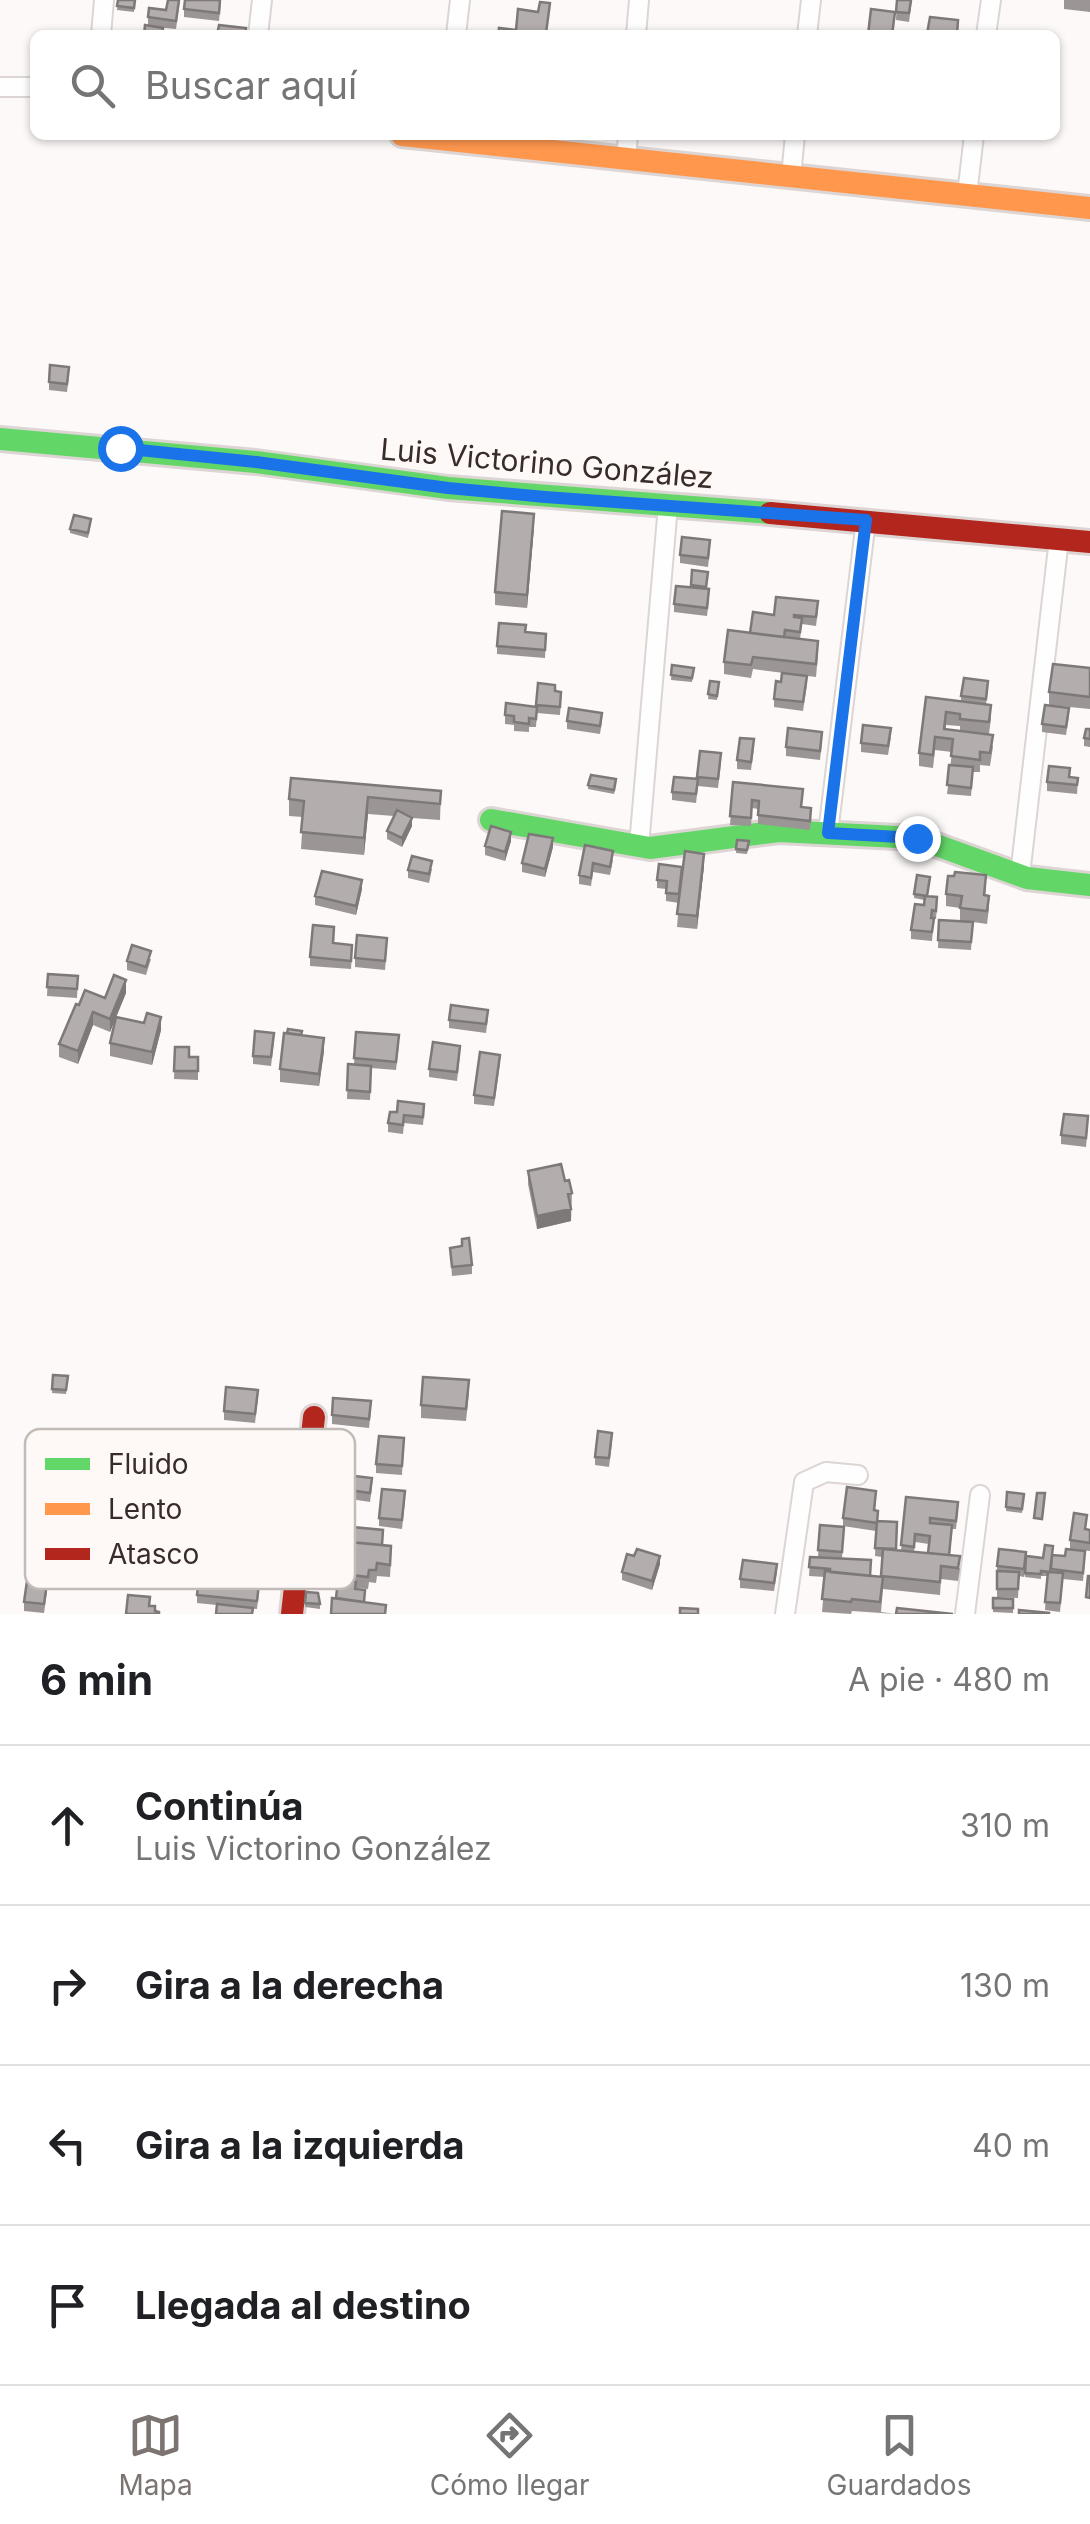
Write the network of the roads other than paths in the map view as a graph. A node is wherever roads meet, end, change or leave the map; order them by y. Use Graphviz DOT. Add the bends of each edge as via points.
graph roads {
  1 [pos="104,0"];
  2 [pos="262,0"];
  3 [pos="460,0"];
  4 [pos="639,0"];
  5 [pos="810,0"];
  6 [pos="991,0"];
  7 [pos="101,30"];
  8 [pos="259,30"];
  9 [pos="457,30"];
  10 [pos="636,30"];
  11 [pos="807,30"];
  12 [pos="987,30"];
  13 [pos="0,87"];
  14 [pos="30,87"];
  15 [pos="500,140"];
  16 [pos="794,140"];
  17 [pos="973,140"];
  18 [pos="627,147"];
  19 [pos="790,176"];
  20 [pos="966,195"];
  21 [pos="1090,208"];
  22 [pos="0,439"];
  23 [pos="668,506"];
  24 [pos="866,520"];
  25 [pos="1060,539"];
  26 [pos="1090,542"];
  27 [pos="491,820"];
  28 [pos="828,833"];
  29 [pos="639,846"];
  30 [pos="1020,875"];
  31 [pos="1090,885"];
  32 [pos="314,1417"];
  33 [pos="313,1429"];
  34 [pos="858,1475"];
  35 [pos="980,1495"];
  36 [pos="295,1589"];
  37 [pos="292,1614"];
  38 [pos="785,1614"];
  39 [pos="965,1614"];
  1 -- 7 [label="street"];
  2 -- 8 [label="street"];
  3 -- 9 [label="street"];
  4 -- 10 [label="street"];
  5 -- 11 [label="street"];
  6 -- 12 [label="street"];
  13 -- 14 [label="street"];
  15 -- 18 [label="street"];
  16 -- 19 [label="street"];
  17 -- 20 [label="street"];
  18 -- 19 [label="street"];
  19 -- 20 [label="street"];
  20 -- 21 [label="street"];
  22 -- 23 [label="street, Luis Victorino González"];
  23 -- 24 [label="street, Luis Victorino González"];
  23 -- 29 [label="street"];
  24 -- 25 [label="street, Luis Victorino González"];
  24 -- 28 [label="street"];
  25 -- 26 [label="street, Luis Victorino González"];
  25 -- 30 [label="street"];
  27 -- 29 [label="street"];
  28 -- 29 [label="street" via="779,830"];
  28 -- 30 [label="street" via="917,838"];
  30 -- 31 [label="street"];
  32 -- 33 [label="street"];
  34 -- 38 [label="street" via="826,1472 804,1482"];
  35 -- 39 [label="street"];
  36 -- 37 [label="street"];
}
